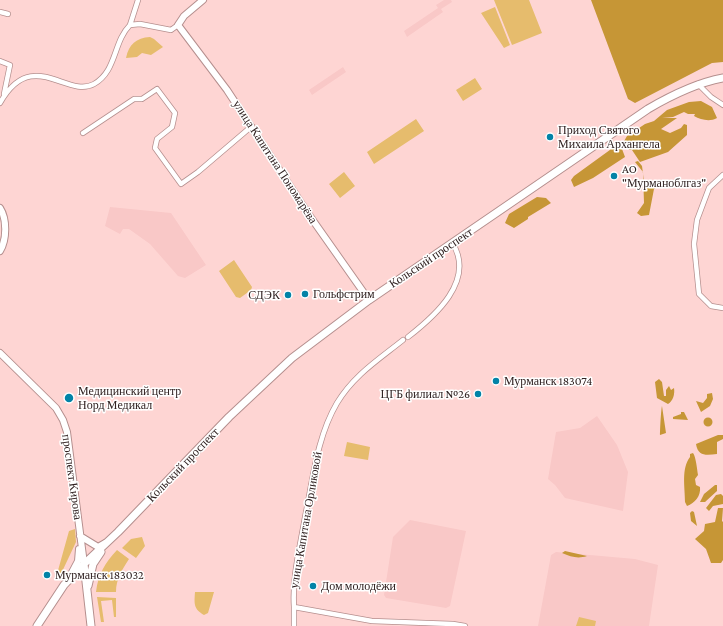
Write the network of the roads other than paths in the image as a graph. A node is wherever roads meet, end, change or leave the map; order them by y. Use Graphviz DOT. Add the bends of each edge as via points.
graph roads {
  1 [pos="138,0"];
  2 [pos="203,0"];
  3 [pos="0,12"];
  4 [pos="8,14"];
  5 [pos="132,23"];
  6 [pos="178,25"];
  7 [pos="0,62"];
  8 [pos="723,78"];
  9 [pos="698,84"];
  10 [pos="4,96"];
  11 [pos="0,103"];
  12 [pos="723,105"];
  13 [pos="252,126"];
  14 [pos="83,133"];
  15 [pos="723,175"];
  16 [pos="0,208"];
  17 [pos="453,244"];
  18 [pos="0,251"];
  19 [pos="370,300"];
  20 [pos="723,308"];
  21 [pos="408,337"];
  22 [pos="403,340"];
  23 [pos="0,353"];
  24 [pos="80,536"];
  25 [pos="110,540"];
  26 [pos="84,564"];
  27 [pos="64,585"];
  28 [pos="86,592"];
  29 [pos="294,608"];
  30 [pos="37,626"];
  31 [pos="91,626"];
  32 [pos="294,626"];
  33 [pos="465,626"];
  1 -- 5 [label="street"];
  2 -- 6 [label="street" via="184,16"];
  3 -- 4 [label="street"];
  5 -- 6 [label="street" via="171,30"];
  5 -- 10 [label="street" via="125,32 110,68 93,84 80,87 39,75 18,83"];
  6 -- 13 [label="street, улица Капитана Пономарёва"];
  7 -- 10 [label="street" via="10,65"];
  8 -- 9 [label="main road, Кольский проспект"];
  9 -- 12 [label="street" via="710,97"];
  9 -- 17 [label="main road, Кольский проспект" via="648,109"];
  10 -- 11 [label="street"];
  13 -- 14 [label="street" via="181,184 155,148 156,139 172,127 175,113 157,89 142,99 134,99"];
  13 -- 19 [label="street, улица Капитана Пономарёва" via="307,212"];
  15 -- 20 [label="street" via="709,188 697,220 694,244 699,294 711,306"];
  16 -- 18 [label="street" via="5,214 5,233"];
  17 -- 19 [label="main road, Кольский проспект"];
  17 -- 21 [label="street" via="460,264 449,298 439,311"];
  19 -- 25 [label="main road, Кольский проспект" via="298,354 262,386"];
  22 -- 29 [label="street, улица Капитана Орликовой" via="366,367 337,403 326,425 316,458 303,529 293,591"];
  23 -- 24 [label="street, проспект Кирова" via="56,408 63,420 67,432"];
  24 -- 25 [label="street" via="98,547"];
  24 -- 26 [label="street, проспект Кирова"];
  24 -- 27 [label="street" via="78,561"];
  25 -- 26 [label="main road, Кольский проспект"];
  25 -- 28 [label="main road" via="93,564"];
  26 -- 27 [label="main road, Кольский проспект"];
  26 -- 28 [label="main road, проспект Кирова"];
  27 -- 30 [label="main road, Кольский проспект"];
  28 -- 31 [label="main road, проспект Кирова"];
  29 -- 32 [label="street, улица Капитана Орликовой"];
  29 -- 33 [label="street" via="372,621"];
}
